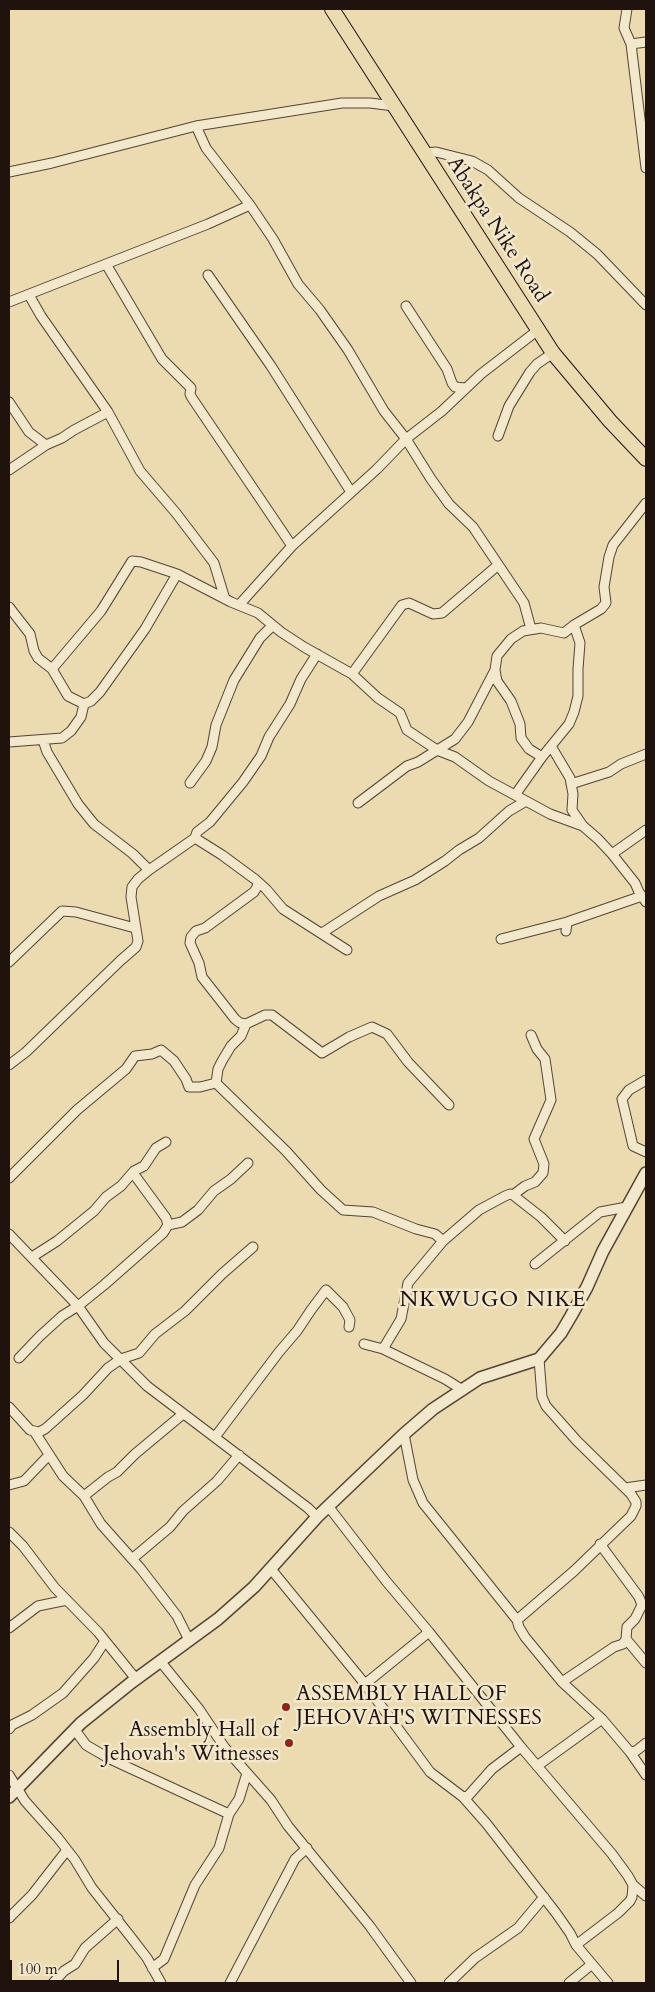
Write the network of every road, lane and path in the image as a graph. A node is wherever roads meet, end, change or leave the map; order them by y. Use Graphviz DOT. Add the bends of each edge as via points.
graph roads {
  1 [pos="332,9"];
  2 [pos="627,9"];
  3 [pos="646,42"];
  4 [pos="631,44"];
  5 [pos="394,106"];
  6 [pos="196,126"];
  7 [pos="424,153"];
  8 [pos="646,168"];
  9 [pos="9,172"];
  10 [pos="250,205"];
  11 [pos="106,264"];
  12 [pos="208,275"];
  13 [pos="29,296"];
  14 [pos="9,302"];
  15 [pos="646,305"];
  16 [pos="406,306"];
  17 [pos="538,330"];
  18 [pos="553,353"];
  19 [pos="465,388"];
  20 [pos="9,402"];
  21 [pos="108,412"];
  22 [pos="498,436"];
  23 [pos="406,439"];
  24 [pos="46,445"];
  25 [pos="646,459"];
  26 [pos="9,470"];
  27 [pos="351,492"];
  28 [pos="646,503"];
  29 [pos="642,513"];
  30 [pos="292,546"];
  31 [pos="497,566"];
  32 [pos="177,574"];
  33 [pos="225,599"];
  34 [pos="239,605"];
  35 [pos="9,607"];
  36 [pos="574,625"];
  37 [pos="272,626"];
  38 [pos="531,629"];
  39 [pos="317,654"];
  40 [pos="52,669"];
  41 [pos="495,670"];
  42 [pos="352,674"];
  43 [pos="84,704"];
  44 [pos="43,740"];
  45 [pos="9,742"];
  46 [pos="551,746"];
  47 [pos="437,750"];
  48 [pos="646,754"];
  49 [pos="542,757"];
  50 [pos="190,783"];
  51 [pos="571,784"];
  52 [pos="515,795"];
  53 [pos="526,801"];
  54 [pos="358,803"];
  55 [pos="583,826"];
  56 [pos="646,830"];
  57 [pos="195,838"];
  58 [pos="612,854"];
  59 [pos="149,870"];
  60 [pos="258,882"];
  61 [pos="644,899"];
  62 [pos="136,928"];
  63 [pos="322,933"];
  64 [pos="501,939"];
  65 [pos="347,950"];
  66 [pos="9,962"];
  67 [pos="246,1024"];
  68 [pos="532,1035"];
  69 [pos="9,1065"];
  70 [pos="646,1080"];
  71 [pos="216,1083"];
  72 [pos="449,1105"];
  73 [pos="166,1142"];
  74 [pos="646,1152"];
  75 [pos="248,1163"];
  76 [pos="646,1173"];
  77 [pos="136,1177"];
  78 [pos="9,1178"];
  79 [pos="514,1194"];
  80 [pos="627,1207"];
  81 [pos="168,1225"];
  82 [pos="9,1234"];
  83 [pos="444,1241"];
  84 [pos="564,1241"];
  85 [pos="253,1247"];
  86 [pos="32,1257"];
  87 [pos="535,1264"];
  88 [pos="78,1306"];
  89 [pos="349,1327"];
  90 [pos="364,1344"];
  91 [pos="383,1349"];
  92 [pos="19,1358"];
  93 [pos="121,1359"];
  94 [pos="539,1359"];
  95 [pos="461,1389"];
  96 [pos="9,1407"];
  97 [pos="183,1414"];
  98 [pos="34,1432"];
  99 [pos="404,1434"];
  100 [pos="215,1437"];
  101 [pos="49,1455"];
  102 [pos="239,1455"];
  103 [pos="646,1484"];
  104 [pos="9,1485"];
  105 [pos="625,1488"];
  106 [pos="84,1496"];
  107 [pos="328,1506"];
  108 [pos="317,1517"];
  109 [pos="9,1533"];
  110 [pos="600,1544"];
  111 [pos="132,1559"];
  112 [pos="271,1569"];
  113 [pos="67,1600"];
  114 [pos="517,1620"];
  115 [pos="9,1628"];
  116 [pos="430,1632"];
  117 [pos="189,1640"];
  118 [pos="626,1640"];
  119 [pos="105,1641"];
  120 [pos="160,1661"];
  121 [pos="646,1663"];
  122 [pos="136,1679"];
  123 [pos="562,1682"];
  124 [pos="365,1684"];
  125 [pos="602,1719"];
  126 [pos="9,1729"];
  127 [pos="74,1730"];
  128 [pos="646,1743"];
  129 [pos="521,1747"];
  130 [pos="630,1752"];
  131 [pos="537,1766"];
  132 [pos="247,1773"];
  133 [pos="9,1775"];
  134 [pos="646,1776"];
  135 [pos="13,1793"];
  136 [pos="463,1797"];
  137 [pos="229,1814"];
  138 [pos="307,1848"];
  139 [pos="67,1850"];
  140 [pos="633,1885"];
  141 [pos="646,1896"];
  142 [pos="544,1897"];
  143 [pos="9,1918"];
  144 [pos="118,1919"];
  145 [pos="576,1945"];
  146 [pos="592,1964"];
  147 [pos="152,1968"];
  148 [pos="408,1982"];
  149 [pos="52,1983"];
  150 [pos="160,1983"];
  151 [pos="230,1983"];
  152 [pos="449,1983"];
  153 [pos="569,1983"];
  154 [pos="608,1983"];
  1 -- 5 [label="main road, Abakpa Nike Road"];
  2 -- 4 [label="street" via="624,28"];
  3 -- 4 [label="street"];
  4 -- 8 [label="street"];
  5 -- 6 [label="street" via="342,103"];
  5 -- 7 [label="main road, Abakpa Nike Road"];
  6 -- 9 [label="street"];
  6 -- 10 [label="street" via="206,148"];
  7 -- 15 [label="street" via="436,152 472,161 488,170 519,198 597,254"];
  7 -- 17 [label="main road, Abakpa Nike Road"];
  10 -- 11 [label="street"];
  10 -- 23 [label="street" via="298,284 348,350 384,411"];
  11 -- 13 [label="street"];
  11 -- 30 [label="street" via="162,359 191,388 192,398"];
  12 -- 27 [label="street"];
  13 -- 14 [label="street"];
  13 -- 21 [label="street"];
  16 -- 19 [label="street" via="452,383 455,387"];
  17 -- 18 [label="main road, Abakpa Nike Road"];
  17 -- 19 [label="street"];
  18 -- 22 [label="street" via="530,372 509,406"];
  18 -- 25 [label="main road, Abakpa Nike Road"];
  19 -- 23 [label="street"];
  20 -- 24 [label="street" via="29,432"];
  21 -- 24 [label="street"];
  21 -- 33 [label="street" via="140,471 214,564"];
  23 -- 27 [label="street"];
  23 -- 31 [label="street" via="450,504 473,527"];
  24 -- 26 [label="street"];
  27 -- 30 [label="street"];
  28 -- 29 [label="street"];
  29 -- 36 [label="street" via="620,535 611,551 604,587 605,604"];
  30 -- 34 [label="street"];
  31 -- 38 [label="street" via="524,603"];
  31 -- 42 [label="street" via="442,613 433,614 409,603 402,605"];
  32 -- 33 [label="street"];
  32 -- 40 [label="street" via="132,561 101,611"];
  32 -- 43 [label="street" via="146,628 100,692"];
  33 -- 34 [label="street"];
  34 -- 37 [label="street" via="258,613"];
  35 -- 40 [label="street" via="30,634 38,658"];
  36 -- 38 [label="street" via="564,634 547,628"];
  36 -- 46 [label="street" via="580,643 578,696 569,724"];
  37 -- 39 [label="street"];
  37 -- 50 [label="street" via="234,680 206,761"];
  38 -- 41 [label="street" via="515,636 503,648 497,656"];
  39 -- 42 [label="street"];
  39 -- 57 [label="street" via="254,768"];
  40 -- 43 [label="street" via="68,696"];
  41 -- 47 [label="street" via="468,722 455,739"];
  41 -- 49 [label="street" via="497,681 513,703 521,738 529,749"];
  42 -- 47 [label="street" via="400,713 407,730"];
  43 -- 44 [label="street" via="81,717 71,731 62,738"];
  44 -- 45 [label="street"];
  44 -- 59 [label="street" via="78,804 94,824"];
  46 -- 49 [label="street"];
  46 -- 51 [label="street"];
  47 -- 52 [label="street" via="455,757 488,782"];
  47 -- 54 [label="street" via="406,766"];
  48 -- 51 [label="street" via="609,772"];
  49 -- 52 [label="street"];
  51 -- 55 [label="street" via="572,810"];
  52 -- 53 [label="street"];
  53 -- 55 [label="street"];
  53 -- 63 [label="street" via="445,861 415,880 380,896"];
  55 -- 58 [label="street"];
  56 -- 58 [label="street"];
  57 -- 59 [label="street"];
  57 -- 60 [label="street"];
  58 -- 61 [label="street"];
  59 -- 62 [label="street" via="130,891"];
  60 -- 63 [label="street" via="283,909"];
  60 -- 67 [label="street" via="254,892 205,928 196,931 190,943 202,977 235,1019"];
  61 -- 64 [label="street" via="566,927"];
  62 -- 66 [label="street" via="62,911"];
  62 -- 69 [label="street" via="138,941 132,951"];
  63 -- 65 [label="street"];
  67 -- 71 [label="street" via="222,1061"];
  67 -- 72 [label="street" via="272,1015 322,1053 372,1027 387,1034 408,1062"];
  68 -- 79 [label="street" via="545,1059 551,1100 534,1139 544,1164 543,1174"];
  70 -- 74 [label="street" via="629,1090 622,1099 633,1146"];
  71 -- 78 [label="street" via="189,1087 174,1061 161,1050 135,1056 126,1069 77,1110"];
  71 -- 83 [label="street" via="343,1210 374,1212 435,1234"];
  73 -- 86 [label="street" via="156,1148 144,1166 134,1171 94,1211"];
  75 -- 81 [label="street" via="214,1191 198,1210 182,1222"];
  76 -- 80 [label="street"];
  77 -- 81 [label="street"];
  79 -- 83 [label="street" via="479,1210"];
  79 -- 84 [label="street"];
  80 -- 84 [label="street" via="600,1212"];
  80 -- 94 [label="street" via="572,1316"];
  81 -- 88 [label="street" via="142,1252"];
  82 -- 86 [label="street"];
  83 -- 91 [label="street" via="408,1283 401,1319"];
  84 -- 87 [label="street"];
  85 -- 93 [label="street" via="185,1312 155,1334 139,1353"];
  86 -- 88 [label="street"];
  88 -- 92 [label="street" via="62,1316"];
  88 -- 93 [label="street"];
  89 -- 100 [label="street" via="350,1320 344,1307 326,1290"];
  90 -- 91 [label="street"];
  91 -- 95 [label="street"];
  93 -- 97 [label="street" via="147,1386"];
  93 -- 98 [label="street" via="49,1426"];
  94 -- 95 [label="street" via="480,1378"];
  94 -- 105 [label="street" via="542,1397 546,1406"];
  95 -- 99 [label="street"];
  96 -- 98 [label="street" via="24,1426"];
  97 -- 100 [label="street"];
  97 -- 106 [label="street" via="117,1472"];
  98 -- 101 [label="street"];
  99 -- 107 [label="street"];
  99 -- 114 [label="street" via="413,1480 423,1503"];
  100 -- 102 [label="street"];
  101 -- 104 [label="street" via="24,1481"];
  101 -- 106 [label="street" via="63,1476"];
  102 -- 108 [label="street"];
  102 -- 111 [label="street" via="170,1527"];
  103 -- 105 [label="street"];
  105 -- 110 [label="street" via="636,1502 635,1510"];
  106 -- 111 [label="street" via="101,1524"];
  107 -- 108 [label="street"];
  107 -- 116 [label="street"];
  108 -- 112 [label="street"];
  109 -- 113 [label="street"];
  110 -- 114 [label="street"];
  110 -- 118 [label="street" via="642,1602 638,1614 627,1626"];
  111 -- 117 [label="street" via="177,1616"];
  112 -- 117 [label="street" via="218,1619"];
  112 -- 124 [label="street"];
  113 -- 115 [label="street" via="38,1606"];
  113 -- 119 [label="street"];
  114 -- 123 [label="street" via="525,1637"];
  116 -- 124 [label="street"];
  116 -- 129 [label="street"];
  117 -- 120 [label="street"];
  118 -- 121 [label="street"];
  118 -- 123 [label="street"];
  119 -- 122 [label="street"];
  119 -- 126 [label="street" via="63,1693"];
  120 -- 122 [label="street"];
  120 -- 132 [label="street"];
  122 -- 127 [label="street"];
  123 -- 125 [label="street"];
  124 -- 136 [label="street" via="430,1772"];
  125 -- 130 [label="street"];
  125 -- 131 [label="street"];
  127 -- 135 [label="street"];
  127 -- 137 [label="street" via="86,1745 110,1759"];
  128 -- 130 [label="street"];
  129 -- 131 [label="street"];
  129 -- 136 [label="street" via="492,1769 468,1796"];
  130 -- 134 [label="street"];
  131 -- 140 [label="street" via="612,1854"];
  132 -- 137 [label="street" via="239,1799"];
  132 -- 138 [label="street"];
  133 -- 135 [label="street"];
  135 -- 139 [label="street"];
  136 -- 142 [label="street"];
  137 -- 147 [label="street" via="219,1848 195,1885 164,1959"];
  138 -- 148 [label="street" via="400,1966"];
  138 -- 151 [label="street" via="295,1859"];
  139 -- 143 [label="street" via="32,1895"];
  139 -- 144 [label="street"];
  140 -- 141 [label="street"];
  140 -- 145 [label="street" via="632,1897 625,1907"];
  142 -- 145 [label="street"];
  142 -- 152 [label="street" via="518,1928 475,1958"];
  144 -- 147 [label="street"];
  144 -- 149 [label="street"];
  145 -- 146 [label="street"];
  146 -- 153 [label="street"];
  146 -- 154 [label="street"];
  147 -- 150 [label="street"];
}
